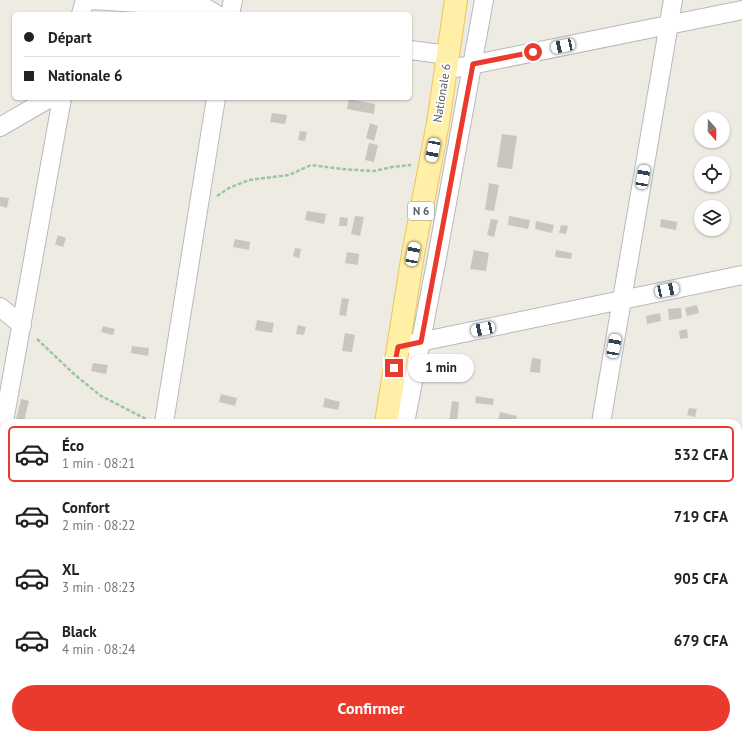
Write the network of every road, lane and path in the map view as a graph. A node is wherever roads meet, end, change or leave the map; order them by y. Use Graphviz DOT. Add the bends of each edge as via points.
graph roads {
  1 [pos="85,0"];
  2 [pos="91,0"];
  3 [pos="233,0"];
  4 [pos="456,0"];
  5 [pos="484,0"];
  6 [pos="673,0"];
  7 [pos="742,10"];
  8 [pos="82,12"];
  9 [pos="205,12"];
  10 [pos="230,12"];
  11 [pos="669,24"];
  12 [pos="412,51"];
  13 [pos="447,63"];
  14 [pos="473,64"];
  15 [pos="47,100"];
  16 [pos="62,100"];
  17 [pos="216,100"];
  18 [pos="0,127"];
  19 [pos="430,163"];
  20 [pos="198,208"];
  21 [pos="742,275"];
  22 [pos="622,300"];
  23 [pos="0,307"];
  24 [pos="22,324"];
  25 [pos="421,342"];
  26 [pos="398,347"];
  27 [pos="5,419"];
  28 [pos="145,419"];
  29 [pos="165,419"];
  30 [pos="387,419"];
  31 [pos="406,419"];
  32 [pos="602,419"];
  1 -- 8 [label="street"];
  2 -- 9 [label="street"];
  3 -- 10 [label="street"];
  4 -- 13 [label="main road, Nationale 6 / N 6"];
  5 -- 14 [label="street"];
  6 -- 11 [label="street"];
  7 -- 11 [label="street"];
  11 -- 14 [label="street"];
  11 -- 22 [label="street"];
  12 -- 13 [label="street"];
  13 -- 14 [label="street"];
  13 -- 19 [label="main road, Nationale 6 / N 6"];
  14 -- 25 [label="street"];
  15 -- 18 [label="street"];
  16 -- 24 [label="street"];
  17 -- 20 [label="street"];
  19 -- 20 [label="path" via="374,171 311,165 289,175 249,180 229,188"];
  19 -- 26 [label="main road, Nationale 6 / N 6"];
  20 -- 29 [label="street"];
  21 -- 22 [label="street"];
  22 -- 25 [label="street"];
  22 -- 32 [label="street"];
  23 -- 24 [label="street"];
  24 -- 27 [label="street"];
  24 -- 28 [label="path" via="101,396"];
  25 -- 26 [label="street"];
  25 -- 31 [label="street"];
  26 -- 30 [label="main road, Nationale 6 / N 6"];
}
